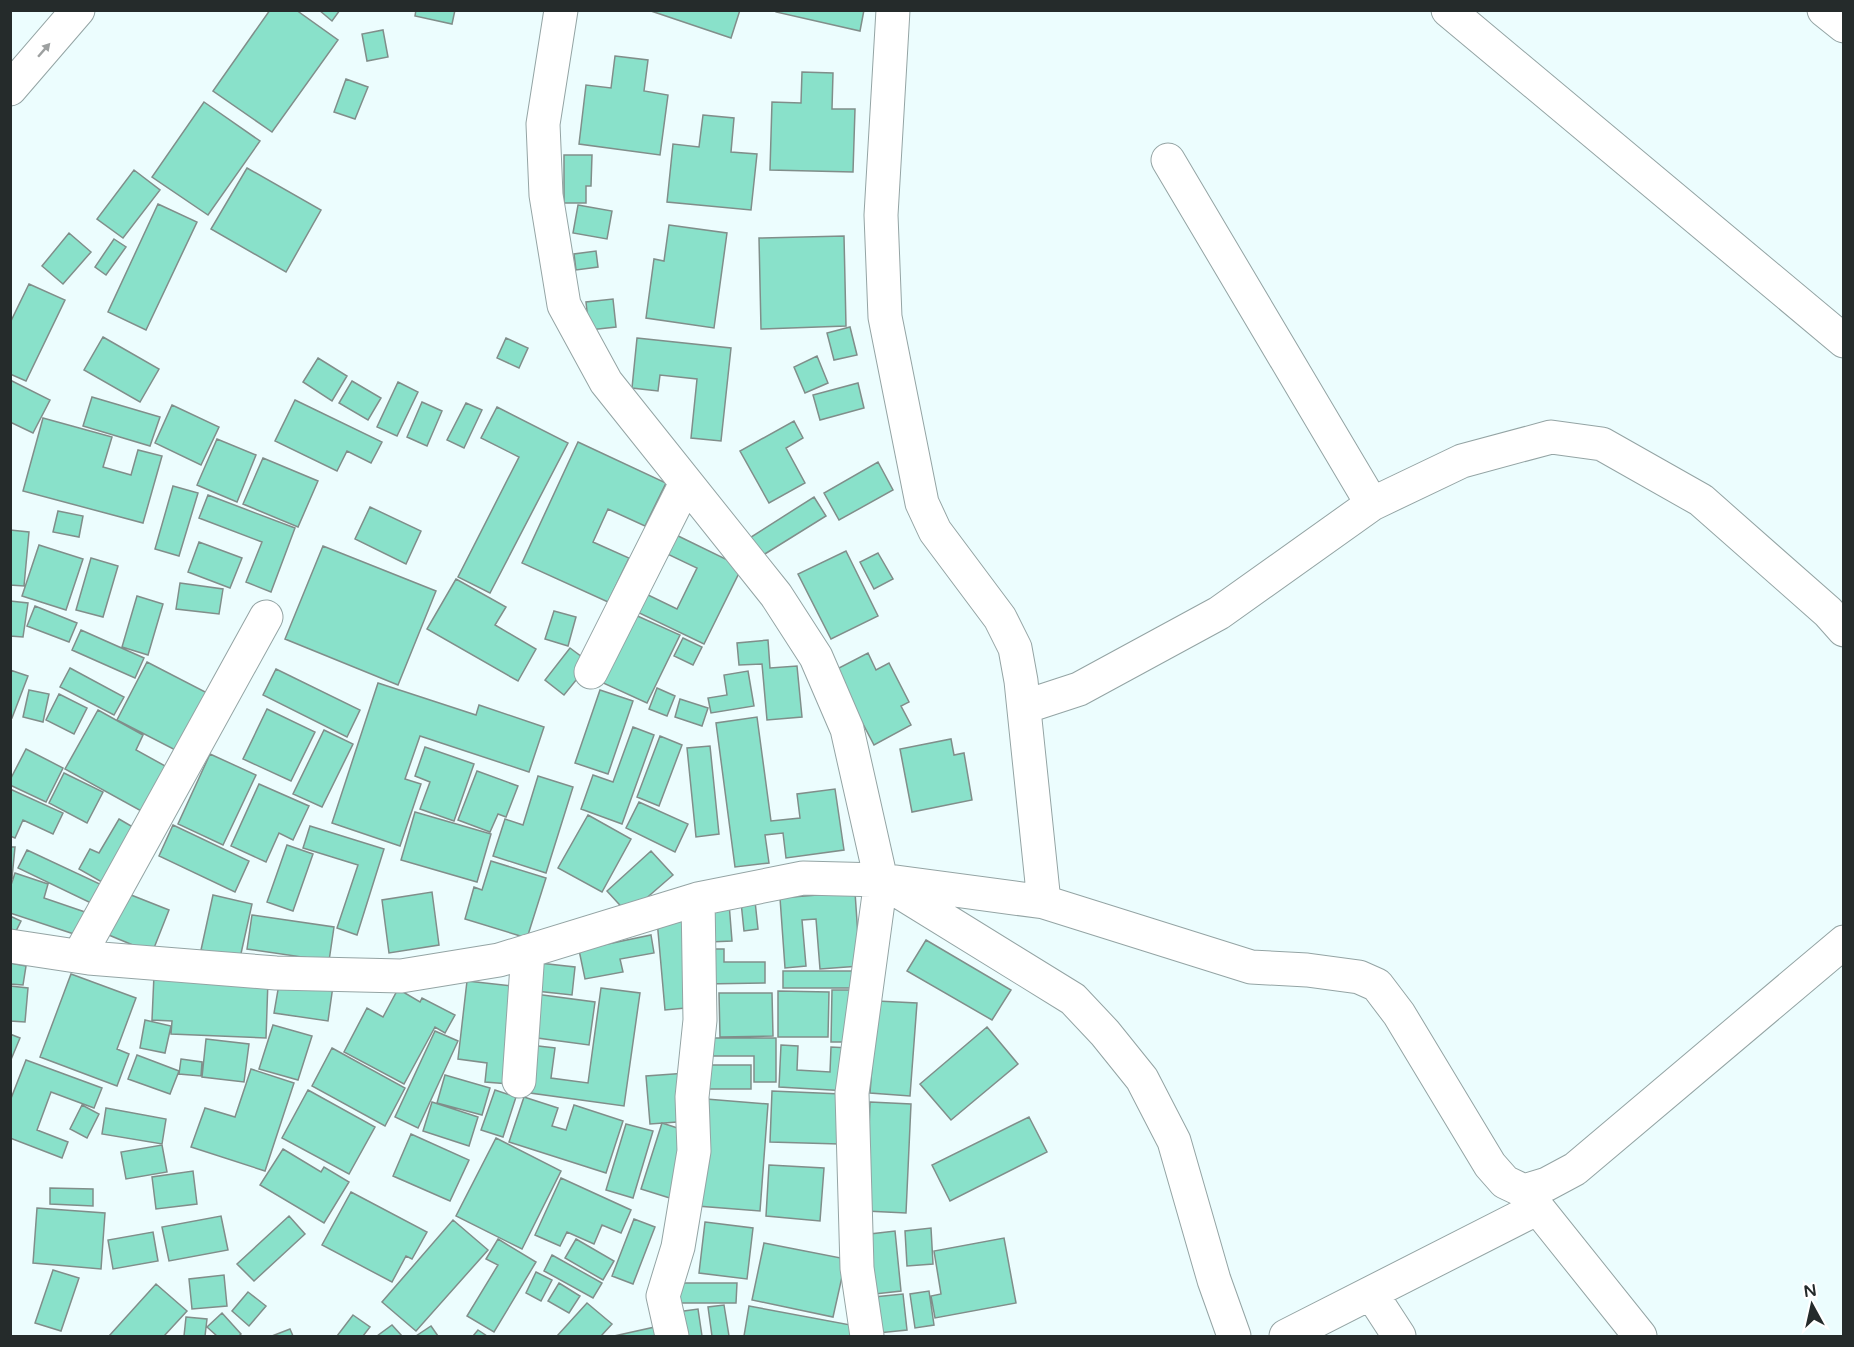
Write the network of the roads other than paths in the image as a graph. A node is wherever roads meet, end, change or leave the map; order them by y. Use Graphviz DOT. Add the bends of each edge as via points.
graph roads {
  1 [pos="78,10"];
  2 [pos="561,10"];
  3 [pos="893,10"];
  4 [pos="1448,10"];
  5 [pos="1824,10"];
  6 [pos="1844,26"];
  7 [pos="10,89"];
  8 [pos="1167,160"];
  9 [pos="1842,336"];
  10 [pos="686,483"];
  11 [pos="1372,504"];
  12 [pos="266,617"];
  13 [pos="1844,630"];
  14 [pos="591,672"];
  15 [pos="1024,707"];
  16 [pos="881,880"];
  17 [pos="698,899"];
  18 [pos="1044,902"];
  19 [pos="1844,942"];
  20 [pos="10,946"];
  21 [pos="528,951"];
  22 [pos="79,956"];
  23 [pos="519,1081"];
  24 [pos="1531,1199"];
  25 [pos="1371,1293"];
  26 [pos="672,1336"];
  27 [pos="867,1336"];
  28 [pos="1234,1336"];
  29 [pos="1287,1336"];
  30 [pos="1399,1336"];
  31 [pos="1640,1336"];
  7 -- 1 [label="main road, one-way"];
  2 -- 10 [label="main road" via="543,124 546,195 564,305 606,382"];
  3 -- 15 [label="main road" via="881,215 885,317 922,503 935,531 1000,618 1015,648"];
  4 -- 9 [label="main road"];
  5 -- 6 [label="main road"];
  8 -- 11 [label="main road"];
  10 -- 14 [label="main road"];
  10 -- 16 [label="main road" via="776,595 816,657 847,729"];
  11 -- 13 [label="main road" via="1462,461 1551,437 1602,444 1701,500"];
  11 -- 15 [label="main road" via="1219,613 1079,688"];
  12 -- 22 [label="main road"];
  15 -- 18 [label="main road"];
  16 -- 17 [label="main road" via="803,878"];
  16 -- 18 [label="main road"];
  16 -- 27 [label="main road" via="852,1093 857,1268"];
  16 -- 28 [label="main road" via="1072,999 1142,1079 1174,1141"];
  17 -- 21 [label="main road"];
  17 -- 26 [label="main road" via="700,1020 692,1097 694,1151 678,1247 663,1296"];
  18 -- 24 [label="main road" via="1251,967 1359,977 1377,985 1399,1014 1490,1165 1505,1182"];
  19 -- 24 [label="main road" via="1575,1169 1547,1184"];
  20 -- 22 [label="main road"];
  21 -- 22 [label="main road" via="500,960 401,976 276,973"];
  21 -- 23 [label="main road"];
  24 -- 25 [label="main road"];
  24 -- 31 [label="main road"];
  25 -- 29 [label="main road"];
  25 -- 30 [label="main road"];
}
